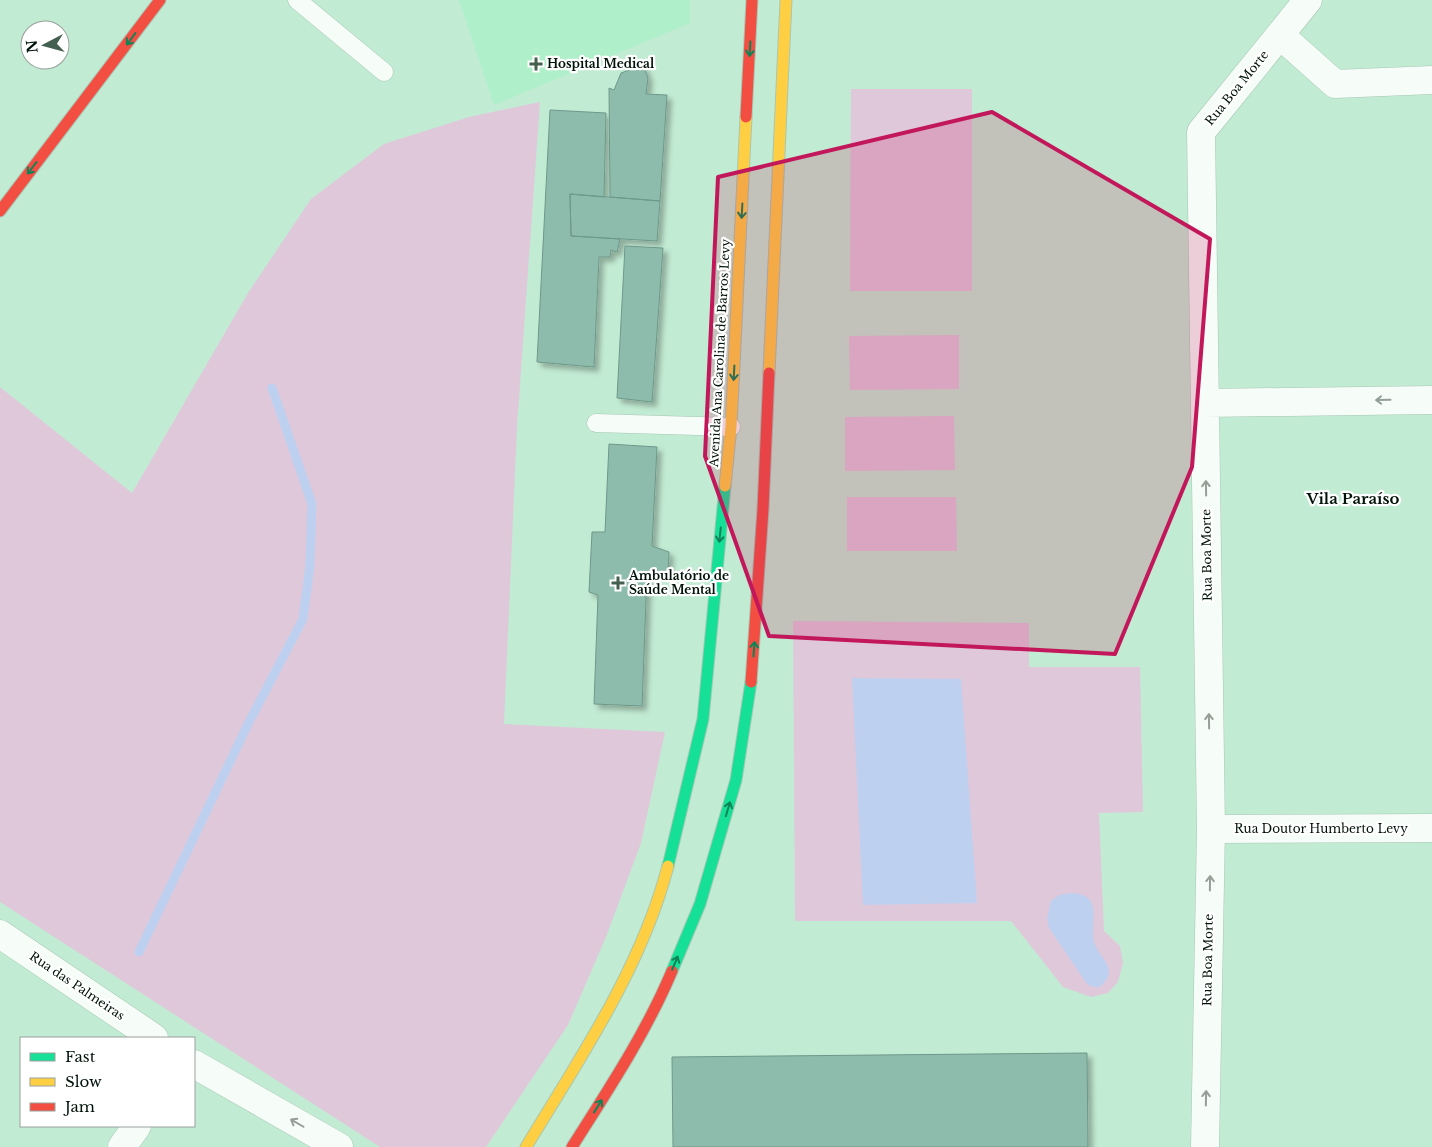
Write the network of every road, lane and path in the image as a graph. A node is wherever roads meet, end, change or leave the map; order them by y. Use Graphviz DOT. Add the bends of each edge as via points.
graph roads {
  1 [pos="160,0"];
  2 [pos="297,0"];
  3 [pos="752,0"];
  4 [pos="786,0"];
  5 [pos="1308,0"];
  6 [pos="1280,34"];
  7 [pos="384,72"];
  8 [pos="1432,80"];
  9 [pos="0,211"];
  10 [pos="1432,400"];
  11 [pos="1205,402"];
  12 [pos="596,423"];
  13 [pos="732,427"];
  14 [pos="1432,828"];
  15 [pos="1211,829"];
  16 [pos="0,934"];
  17 [pos="153,1037"];
  18 [pos="195,1065"];
  19 [pos="136,1127"];
  20 [pos="122,1147"];
  21 [pos="339,1147"];
  22 [pos="526,1147"];
  23 [pos="572,1147"];
  24 [pos="1205,1147"];
  1 -- 9 [label="street, one-way"];
  2 -- 7 [label="lane"];
  3 -- 13 [label="street, Avenida Ana Carolina de Barros Levy, one-way"];
  23 -- 4 [label="street, one-way" via="662,994 700,904 736,780 753,670"];
  5 -- 6 [label="street, Rua Boa Morte"];
  6 -- 8 [label="street" via="1335,84"];
  6 -- 11 [label="street, Rua Boa Morte" via="1201,132"];
  10 -- 11 [label="street, one-way"];
  15 -- 11 [label="street, Rua Boa Morte, one-way"];
  12 -- 13 [label="lane"];
  13 -- 22 [label="street, Avenida Ana Carolina de Barros Levy, one-way" via="703,719 660,897 613,1004"];
  14 -- 15 [label="street, Rua Doutor Humberto Levy"];
  24 -- 15 [label="street, Rua Boa Morte, one-way"];
  16 -- 17 [label="street, Rua das Palmeiras"];
  21 -- 18 [label="street, one-way"];
  19 -- 20 [label="street"];
}
